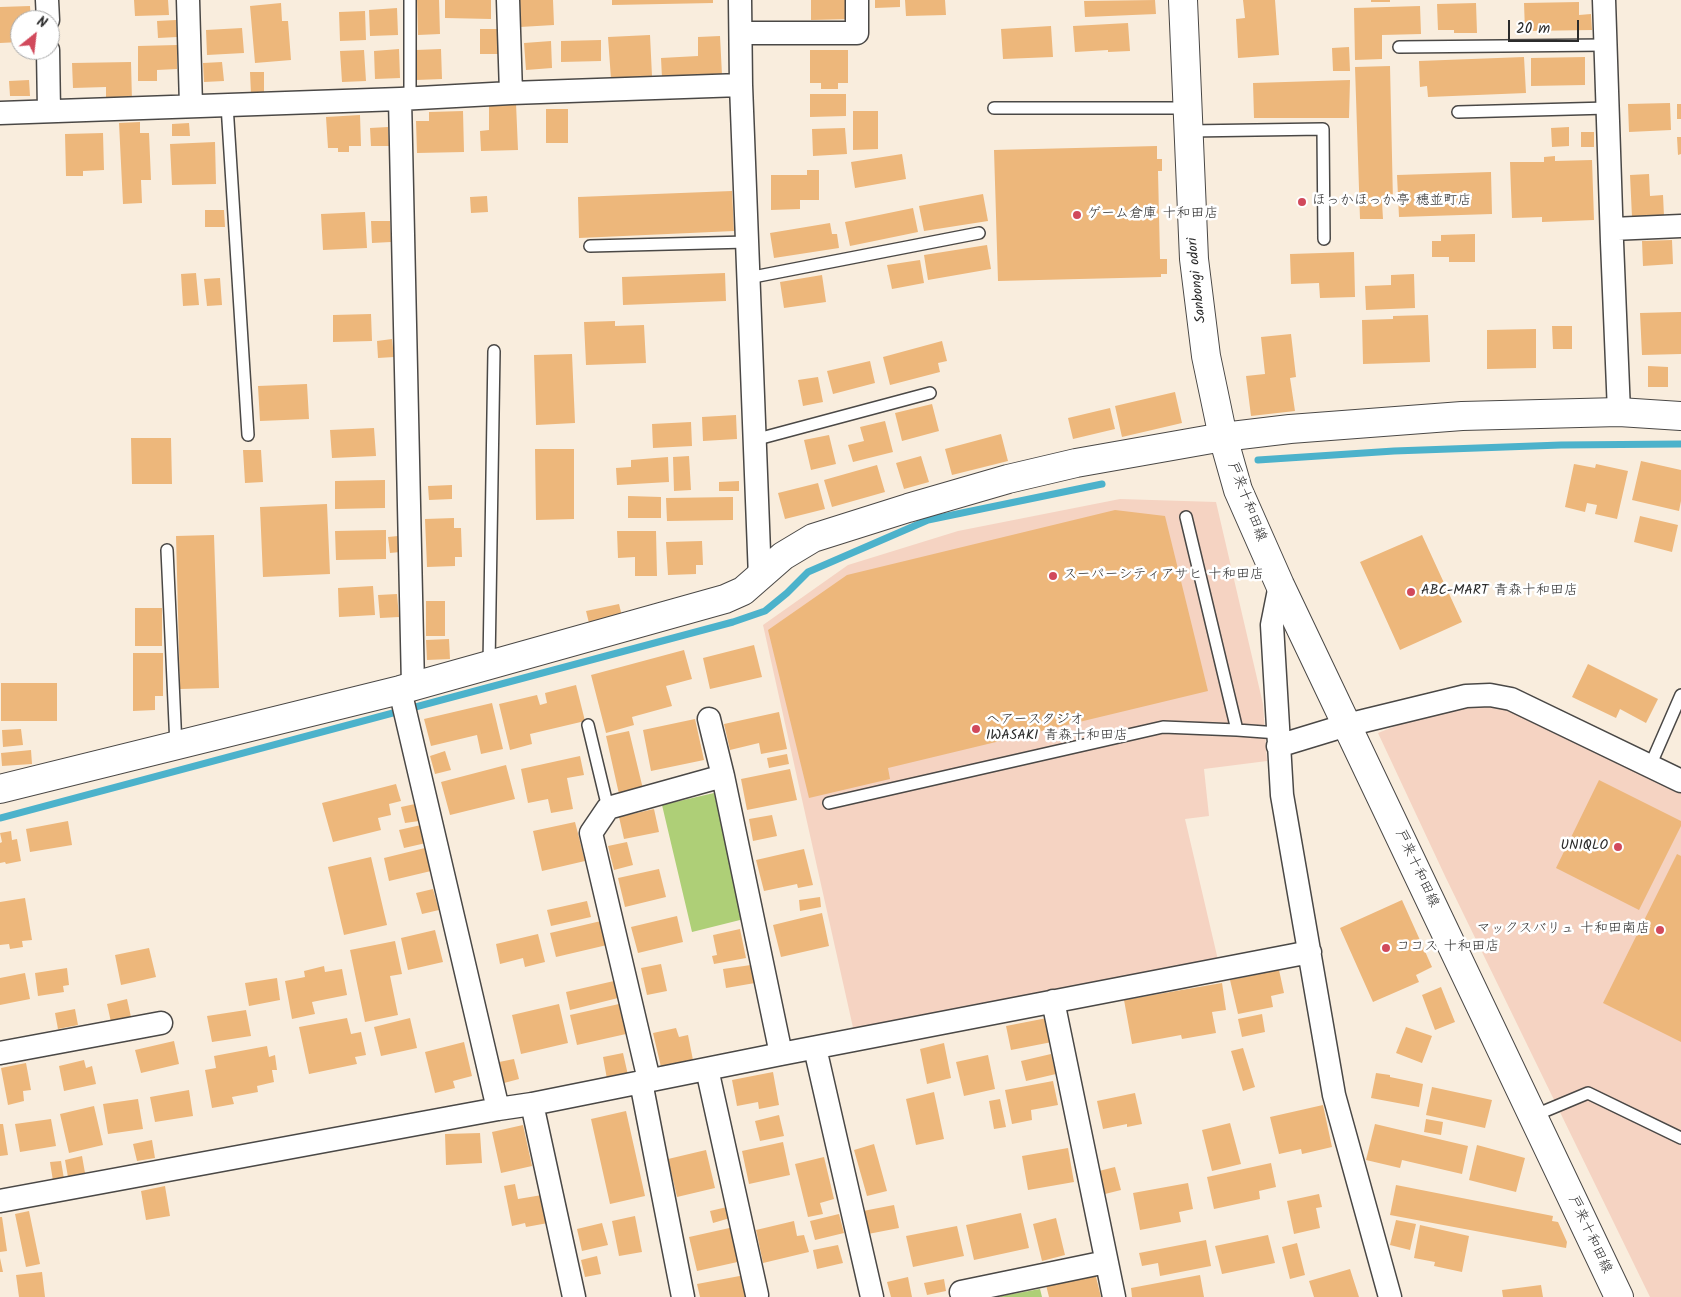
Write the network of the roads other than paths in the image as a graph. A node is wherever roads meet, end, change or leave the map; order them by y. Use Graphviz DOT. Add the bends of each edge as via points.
graph roads {
  1 [pos="188,0"];
  2 [pos="410,0"];
  3 [pos="508,0"];
  4 [pos="740,0"];
  5 [pos="857,0"];
  6 [pos="1183,0"];
  7 [pos="1604,0"];
  8 [pos="741,33"];
  9 [pos="1606,45"];
  10 [pos="1399,47"];
  11 [pos="48,60"];
  12 [pos="741,85"];
  13 [pos="511,93"];
  14 [pos="405,99"];
  15 [pos="227,105"];
  16 [pos="191,106"];
  17 [pos="994,108"];
  18 [pos="1608,108"];
  19 [pos="49,111"];
  20 [pos="0,112"];
  21 [pos="1458,112"];
  22 [pos="1188,120"];
  23 [pos="1681,226"];
  24 [pos="1612,229"];
  25 [pos="979,233"];
  26 [pos="1324,239"];
  27 [pos="747,242"];
  28 [pos="590,246"];
  29 [pos="748,278"];
  30 [pos="494,351"];
  31 [pos="930,393"];
  32 [pos="1620,412"];
  33 [pos="1681,416"];
  34 [pos="248,435"];
  35 [pos="1223,437"];
  36 [pos="754,440"];
  37 [pos="1186,517"];
  38 [pos="167,550"];
  39 [pos="760,578"];
  40 [pos="1280,585"];
  41 [pos="489,665"];
  42 [pos="1681,695"];
  43 [pos="405,699"];
  44 [pos="709,719"];
  45 [pos="588,725"];
  46 [pos="1347,725"];
  47 [pos="1237,730"];
  48 [pos="1278,739"];
  49 [pos="176,746"];
  50 [pos="1650,766"];
  51 [pos="723,776"];
  52 [pos="1681,781"];
  53 [pos="0,789"];
  54 [pos="829,804"];
  55 [pos="608,808"];
  56 [pos="1310,952"];
  57 [pos="1053,1001"];
  58 [pos="161,1023"];
  59 [pos="815,1048"];
  60 [pos="0,1054"];
  61 [pos="781,1054"];
  62 [pos="707,1069"];
  63 [pos="645,1081"];
  64 [pos="532,1104"];
  65 [pos="498,1109"];
  66 [pos="1533,1116"];
  67 [pos="1681,1138"];
  68 [pos="0,1201"];
  69 [pos="1106,1262"];
  70 [pos="961,1292"];
  71 [pos="757,1295"];
  72 [pos="574,1297"];
  73 [pos="683,1297"];
  74 [pos="872,1297"];
  75 [pos="1114,1297"];
  76 [pos="1390,1297"];
  77 [pos="1619,1297"];
  1 -- 16 [label="street"];
  2 -- 14 [label="lane"];
  3 -- 13 [label="street"];
  4 -- 8 [label="street"];
  5 -- 8 [label="street" via="857,33"];
  6 -- 22 [label="street, Sanbongi odori"];
  7 -- 9 [label="street"];
  8 -- 12 [label="street"];
  9 -- 10 [label="lane"];
  9 -- 18 [label="street"];
  11 -- 19 [label="street"];
  12 -- 13 [label="street"];
  12 -- 27 [label="street"];
  13 -- 14 [label="street"];
  14 -- 15 [label="street"];
  14 -- 43 [label="street"];
  15 -- 16 [label="street"];
  15 -- 34 [label="lane"];
  16 -- 19 [label="street"];
  17 -- 22 [label="lane"];
  18 -- 21 [label="lane"];
  18 -- 24 [label="street"];
  19 -- 20 [label="street"];
  22 -- 26 [label="lane" via="1323,130"];
  22 -- 35 [label="street, Sanbongi odori" via="1194,259 1206,356"];
  23 -- 24 [label="street"];
  24 -- 32 [label="street"];
  25 -- 29 [label="lane"];
  27 -- 28 [label="lane"];
  27 -- 29 [label="street"];
  29 -- 36 [label="street"];
  30 -- 41 [label="lane"];
  31 -- 36 [label="lane"];
  32 -- 33 [label="street"];
  32 -- 35 [label="street" via="1462,416"];
  35 -- 39 [label="street" via="1076,463 908,508 813,538 783,556"];
  35 -- 40 [label="street, 戸来十和田線" via="1238,490"];
  36 -- 39 [label="street"];
  37 -- 47 [label="lane"];
  38 -- 49 [label="lane"];
  39 -- 41 [label="street" via="725,599"];
  40 -- 46 [label="street, 戸来十和田線"];
  40 -- 48 [label="street" via="1272,625"];
  41 -- 43 [label="street"];
  42 -- 50 [label="lane"];
  43 -- 49 [label="street"];
  43 -- 65 [label="street"];
  44 -- 51 [label="street"];
  45 -- 55 [label="lane"];
  46 -- 48 [label="street"];
  46 -- 50 [label="street" via="1466,696 1490,695 1511,699"];
  46 -- 66 [label="street, 戸来十和田線"];
  47 -- 48 [label="lane"];
  47 -- 54 [label="lane" via="1163,727"];
  48 -- 56 [label="street" via="1282,795"];
  49 -- 53 [label="street"];
  50 -- 52 [label="street"];
  51 -- 55 [label="street"];
  51 -- 61 [label="street"];
  55 -- 63 [label="street" via="591,833"];
  56 -- 57 [label="street"];
  56 -- 76 [label="street" via="1334,1094"];
  57 -- 59 [label="street"];
  57 -- 69 [label="street"];
  58 -- 60 [label="street"];
  59 -- 61 [label="street"];
  59 -- 74 [label="street"];
  61 -- 62 [label="street"];
  62 -- 63 [label="street"];
  62 -- 71 [label="street"];
  63 -- 64 [label="street"];
  63 -- 73 [label="street"];
  64 -- 65 [label="street"];
  64 -- 72 [label="street"];
  65 -- 68 [label="street"];
  66 -- 67 [label="lane" via="1588,1093"];
  66 -- 77 [label="street, 戸来十和田線"];
  69 -- 70 [label="street"];
  69 -- 75 [label="street"];
}
